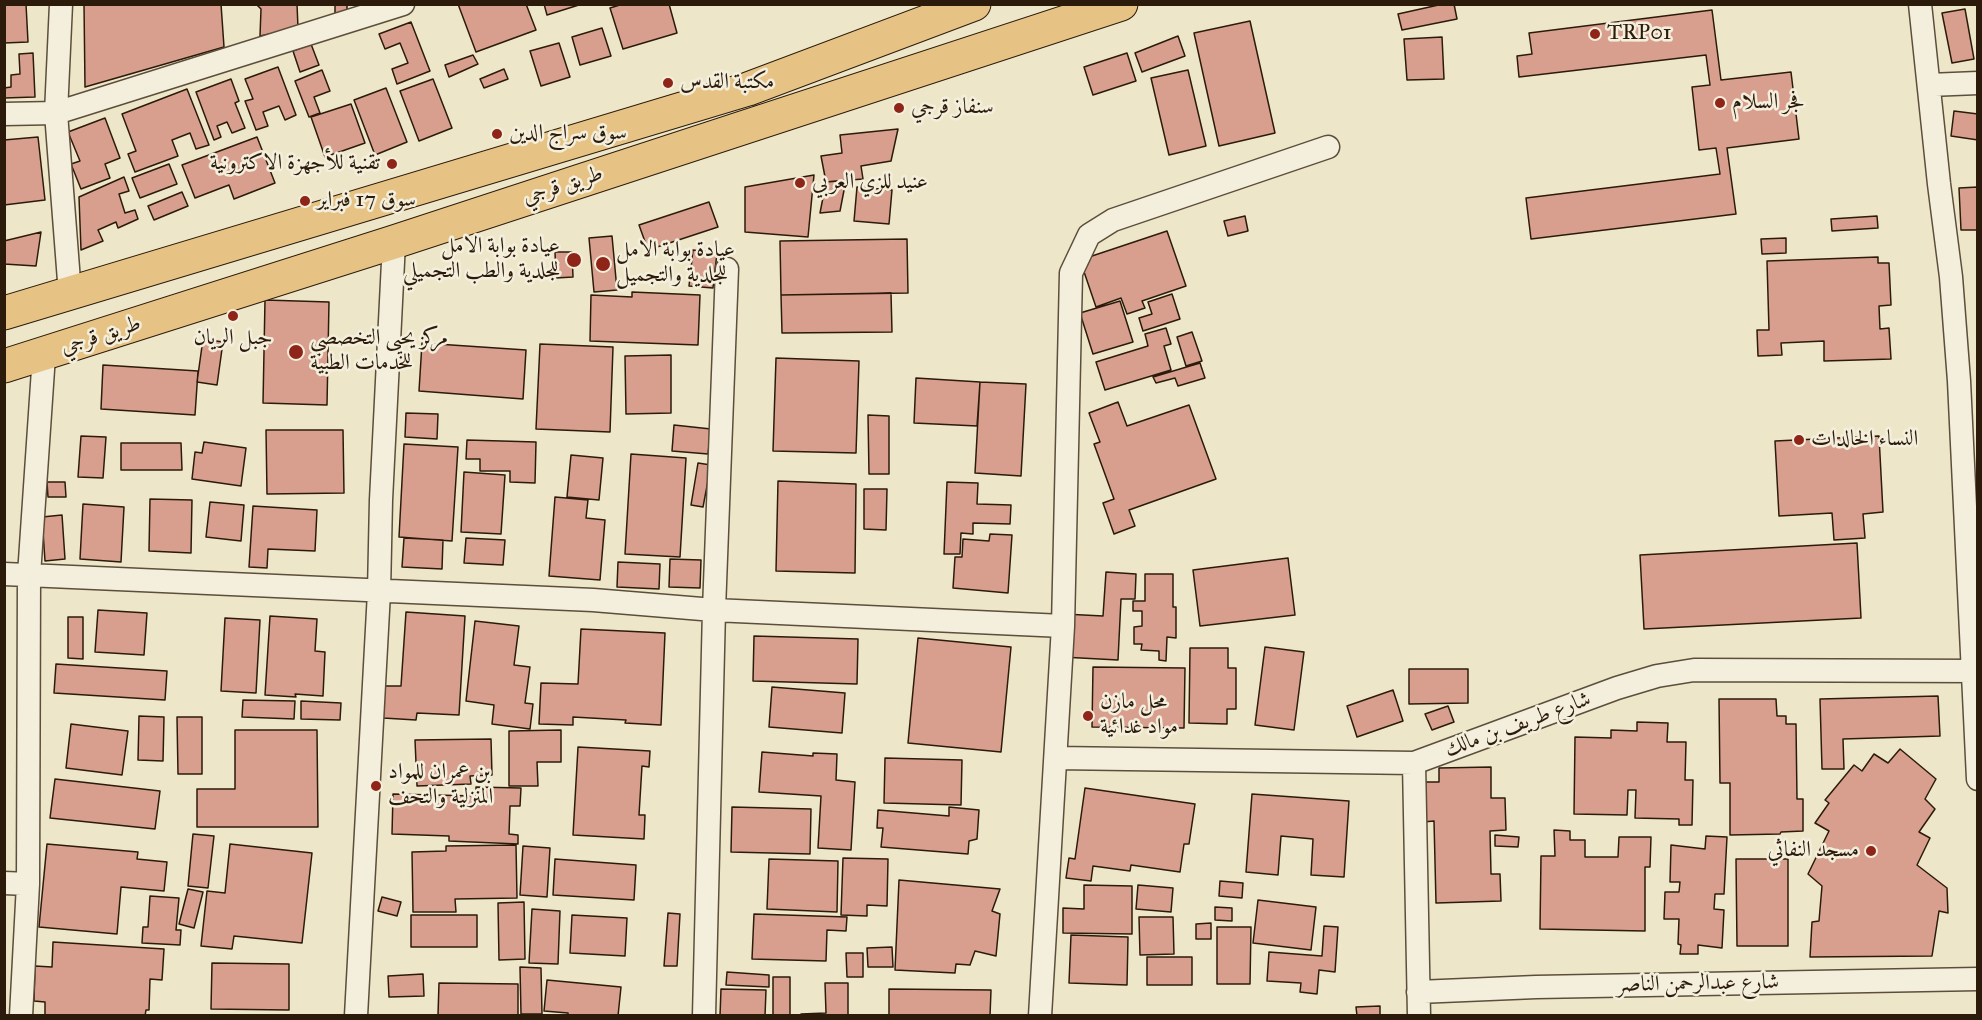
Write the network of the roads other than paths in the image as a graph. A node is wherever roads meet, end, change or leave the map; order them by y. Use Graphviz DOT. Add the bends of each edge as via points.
graph roads {
  1 [pos="61,4"];
  2 [pos="403,4"];
  3 [pos="974,4"];
  4 [pos="1121,4"];
  5 [pos="1920,4"];
  6 [pos="1977,83"];
  7 [pos="1929,85"];
  8 [pos="56,113"];
  9 [pos="4,114"];
  10 [pos="1328,147"];
  11 [pos="394,242"];
  12 [pos="727,269"];
  13 [pos="70,294"];
  14 [pos="4,313"];
  15 [pos="44,354"];
  16 [pos="4,366"];
  17 [pos="1968,381"];
  18 [pos="4,574"];
  19 [pos="29,575"];
  20 [pos="379,592"];
  21 [pos="714,610"];
  22 [pos="1063,626"];
  23 [pos="1975,671"];
  24 [pos="1056,758"];
  25 [pos="1414,763"];
  26 [pos="1977,779"];
  27 [pos="4,883"];
  28 [pos="28,884"];
  29 [pos="1977,978"];
  30 [pos="1418,992"];
  31 [pos="21,1016"];
  32 [pos="356,1016"];
  33 [pos="704,1016"];
  34 [pos="1040,1016"];
  35 [pos="1419,1016"];
  1 -- 8 [label="street"];
  2 -- 8 [label="street"];
  3 -- 13 [label="highway, طريق قرجي" via="748,89"];
  4 -- 11 [label="highway, طريق قرجي"];
  5 -- 7 [label="street"];
  6 -- 7 [label="street"];
  7 -- 17 [label="street" via="1951,277"];
  8 -- 9 [label="street"];
  8 -- 13 [label="street"];
  10 -- 22 [label="street" via="1113,220 1089,235 1071,273"];
  11 -- 15 [label="highway, طريق قرجي"];
  11 -- 20 [label="street"];
  12 -- 21 [label="street"];
  13 -- 14 [label="highway, طريق قرجي"];
  15 -- 16 [label="highway, طريق قرجي"];
  15 -- 19 [label="street"];
  17 -- 23 [label="street"];
  18 -- 19 [label="street"];
  19 -- 20 [label="street"];
  19 -- 28 [label="street"];
  20 -- 21 [label="street" via="593,600"];
  20 -- 32 [label="street"];
  21 -- 22 [label="street"];
  21 -- 33 [label="street"];
  22 -- 24 [label="street"];
  23 -- 25 [label="street, شارع طريف بن مالك" via="1694,670 1657,676"];
  23 -- 26 [label="street"];
  24 -- 25 [label="street, شارع طريف بن مالك"];
  24 -- 34 [label="street"];
  25 -- 30 [label="street"];
  27 -- 28 [label="street"];
  28 -- 31 [label="street"];
  29 -- 30 [label="street, شارع عبدالرحمن الناصر"];
  30 -- 35 [label="street"];
}
